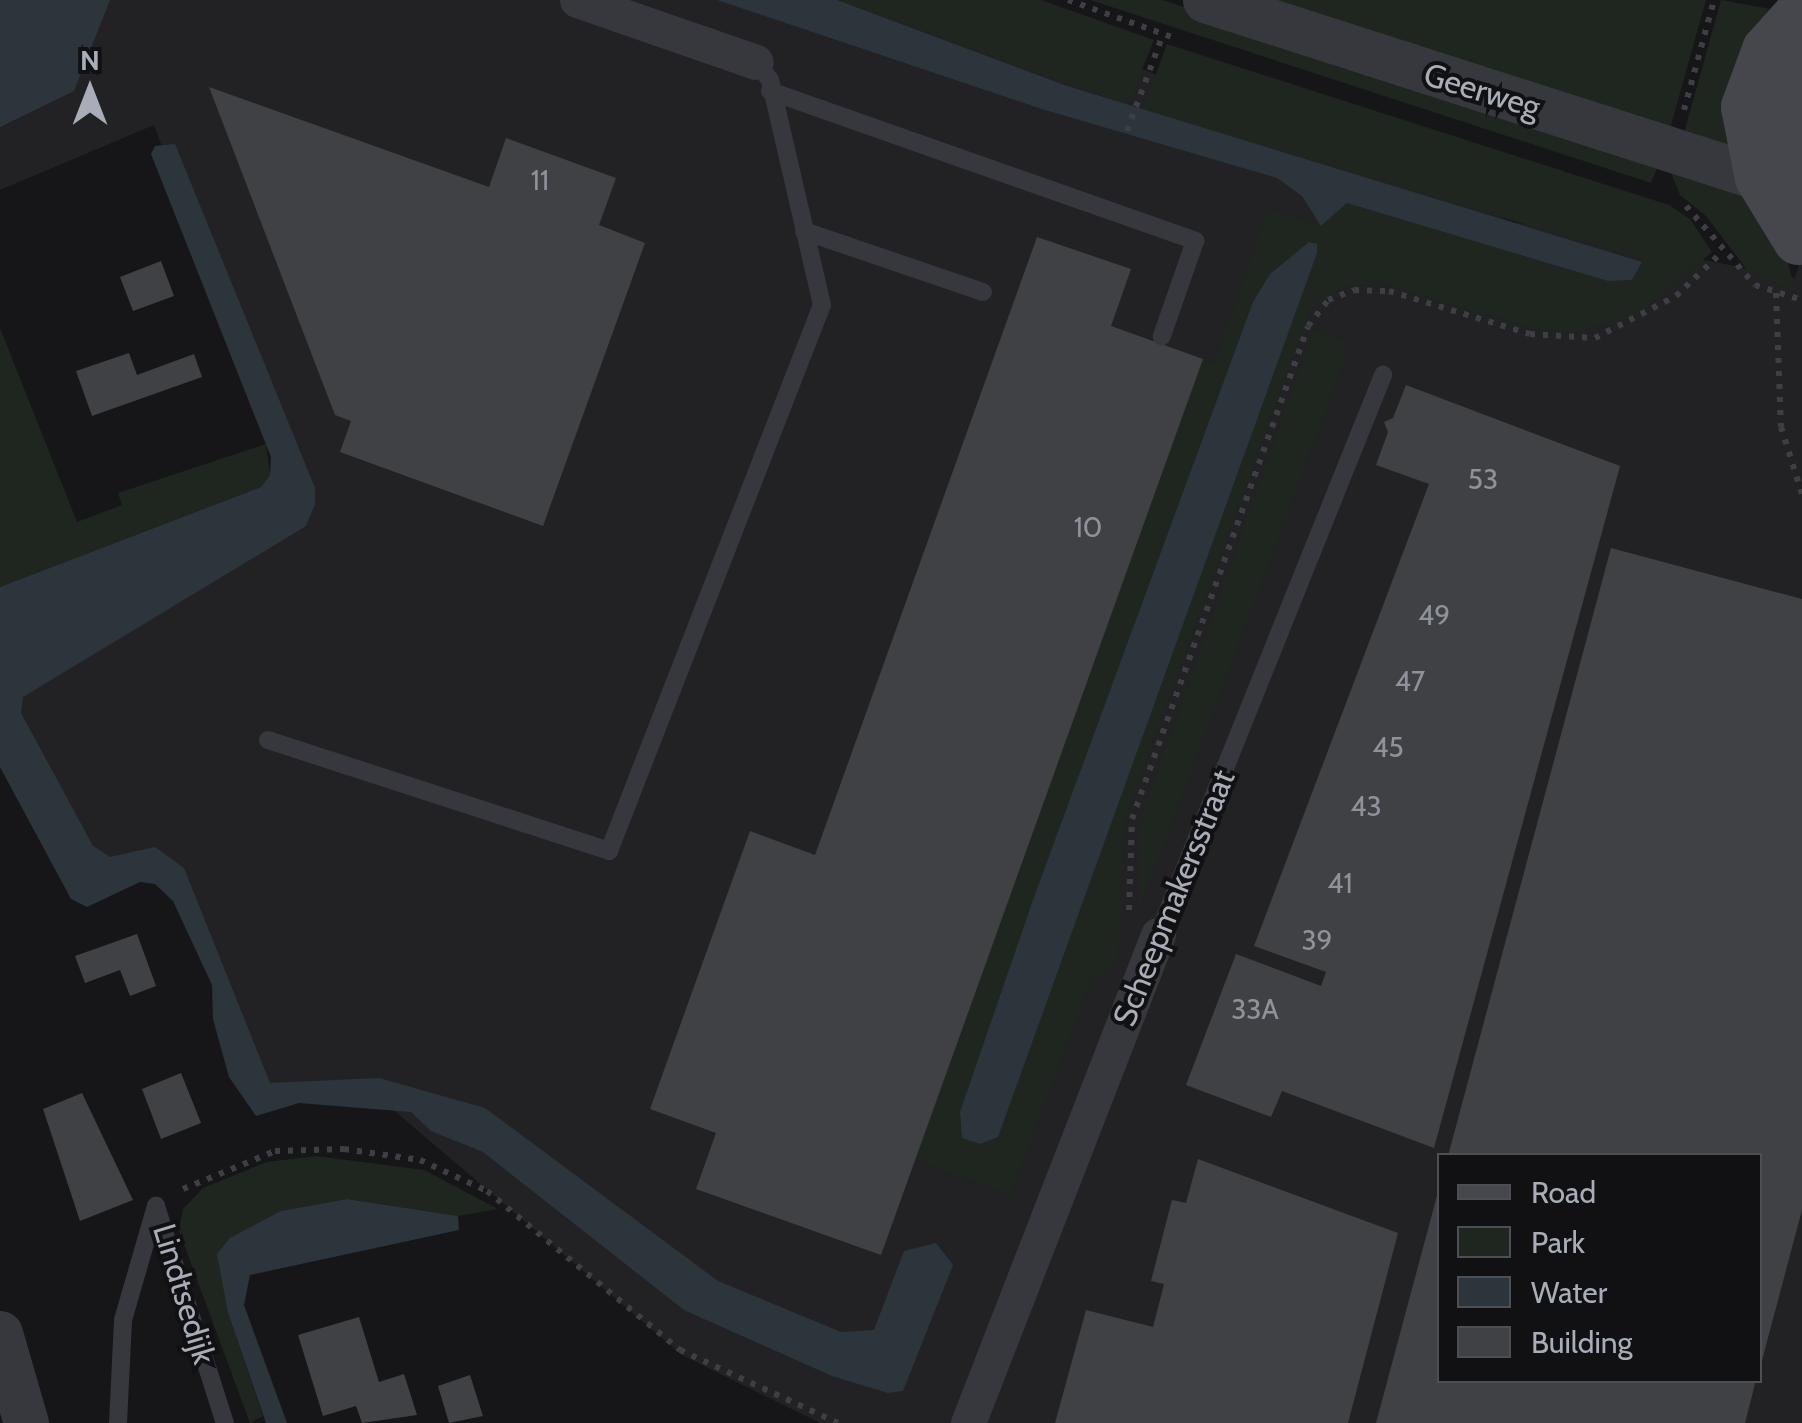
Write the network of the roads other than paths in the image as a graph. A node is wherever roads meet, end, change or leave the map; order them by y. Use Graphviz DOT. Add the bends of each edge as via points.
graph roads {
  1 [pos="577,0"];
  2 [pos="1204,0"];
  3 [pos="1788,0"];
  4 [pos="1802,4"];
  5 [pos="1802,11"];
  6 [pos="1802,63"];
  7 [pos="763,76"];
  8 [pos="1788,184"];
  9 [pos="804,230"];
  10 [pos="1800,244"];
  11 [pos="983,292"];
  12 [pos="1162,336"];
  13 [pos="1384,374"];
  14 [pos="268,740"];
  15 [pos="1158,935"];
  16 [pos="0,1333"];
  17 [pos="26,1423"];
  18 [pos="118,1423"];
  19 [pos="225,1423"];
  20 [pos="968,1423"];
  1 -- 7 [label="street"];
  2 -- 8 [label="street, Geerweg"];
  3 -- 4 [label="street"];
  5 -- 8 [label="main road" via="1766,50 1746,107"];
  6 -- 8 [label="main road" via="1784,109"];
  7 -- 9 [label="lane"];
  7 -- 12 [label="lane" via="1195,241"];
  8 -- 10 [label="main road"];
  9 -- 11 [label="lane"];
  9 -- 14 [label="lane" via="822,305 610,851"];
  13 -- 15 [label="lane, Scheepmakersstraat"];
  15 -- 20 [label="street, Scheepmakersstraat"];
  16 -- 17 [label="street"];
  18 -- 19 [label="lane, Lindtsedijk" via="124,1320 156,1206"];
}
